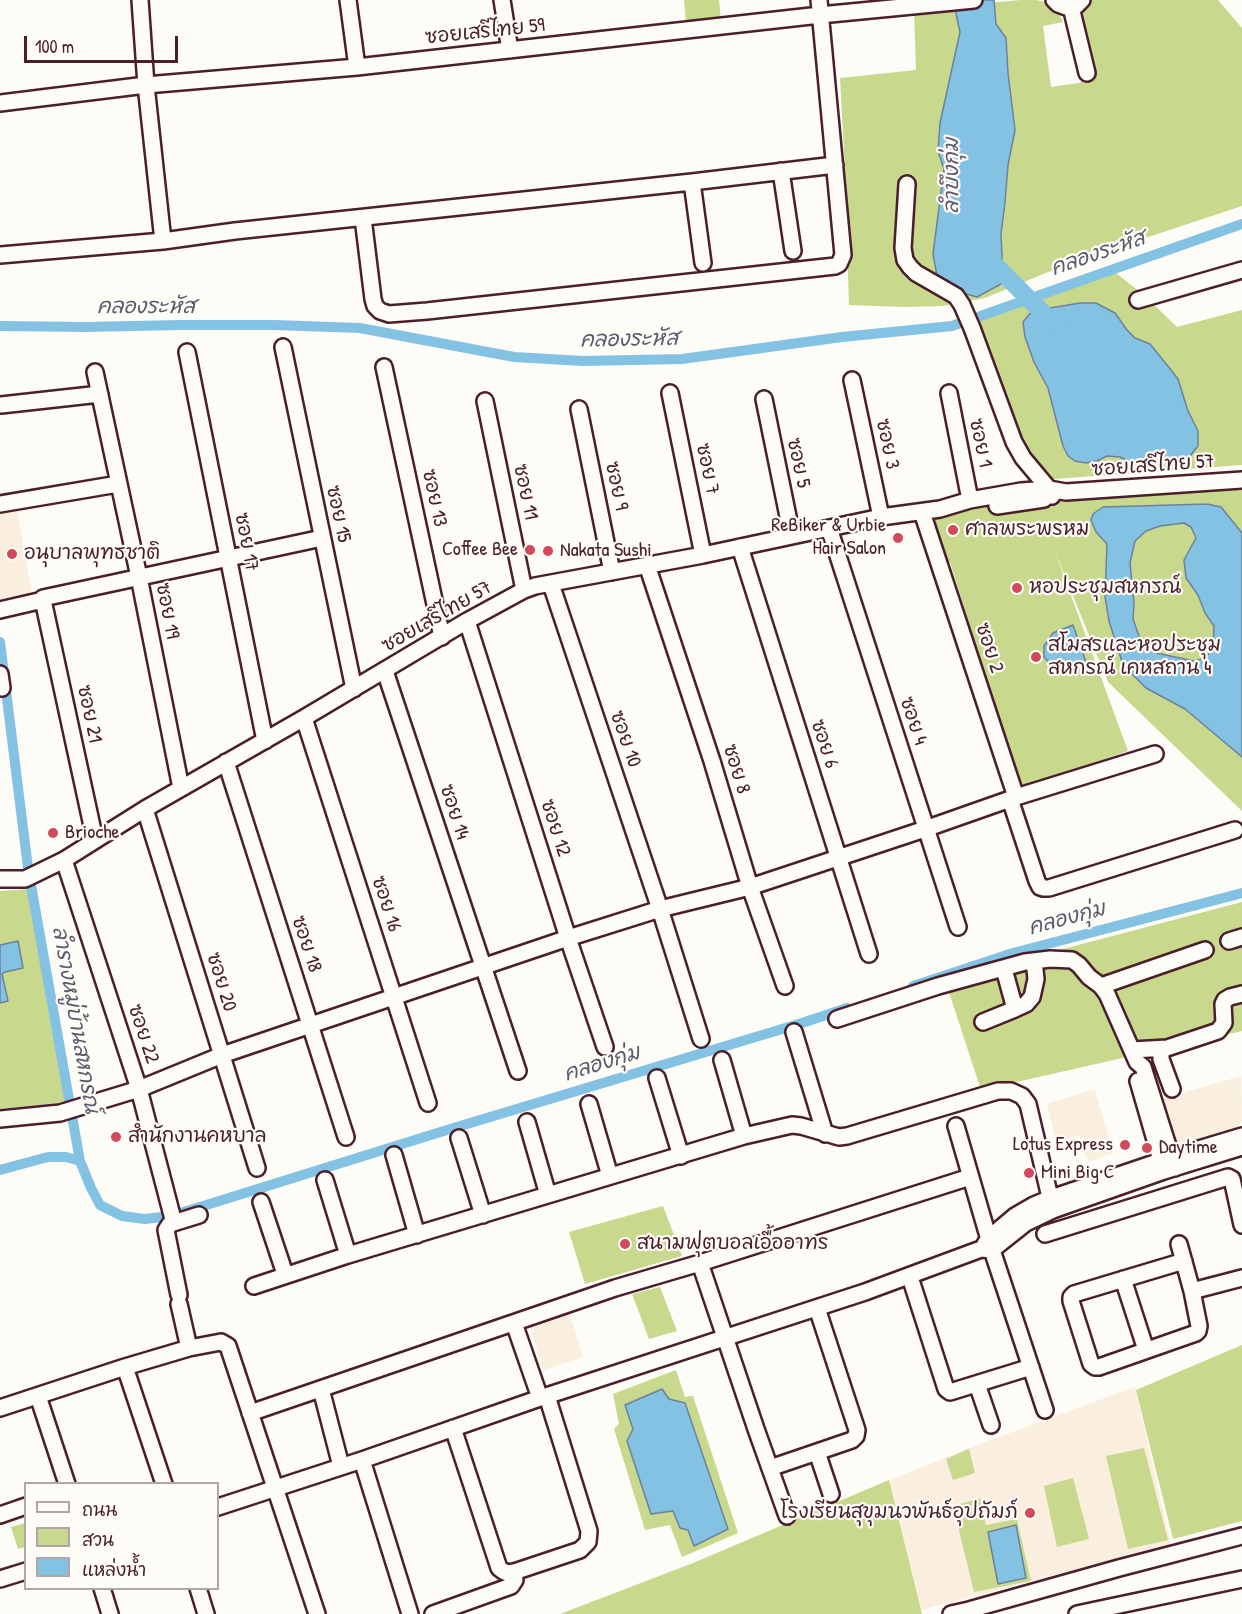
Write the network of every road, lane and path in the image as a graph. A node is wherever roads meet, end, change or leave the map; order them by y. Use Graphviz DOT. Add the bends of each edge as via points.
graph roads {
  1 [pos="140,0"];
  2 [pos="348,0"];
  3 [pos="502,0"];
  4 [pos="974,0"];
  5 [pos="1054,0"];
  6 [pos="1077,4"];
  7 [pos="820,8"];
  8 [pos="510,51"];
  9 [pos="357,67"];
  10 [pos="1087,73"];
  11 [pos="146,85"];
  12 [pos="0,103"];
  13 [pos="835,165"];
  14 [pos="781,171"];
  15 [pos="692,182"];
  16 [pos="907,184"];
  17 [pos="363,218"];
  18 [pos="163,241"];
  19 [pos="793,251"];
  20 [pos="0,255"];
  21 [pos="703,263"];
  22 [pos="1242,270"];
  23 [pos="1138,300"];
  24 [pos="283,346"];
  25 [pos="187,352"];
  26 [pos="384,367"];
  27 [pos="95,372"];
  28 [pos="852,380"];
  29 [pos="670,393"];
  30 [pos="949,393"];
  31 [pos="100,394"];
  32 [pos="764,399"];
  33 [pos="485,401"];
  34 [pos="1,405"];
  35 [pos="579,410"];
  36 [pos="1242,480"];
  37 [pos="118,484"];
  38 [pos="1056,493"];
  39 [pos="970,500"];
  40 [pos="0,504"];
  41 [pos="940,509"];
  42 [pos="922,513"];
  43 [pos="881,517"];
  44 [pos="829,528"];
  45 [pos="792,536"];
  46 [pos="322,538"];
  47 [pos="740,547"];
  48 [pos="703,555"];
  49 [pos="228,559"];
  50 [pos="646,565"];
  51 [pos="612,572"];
  52 [pos="139,578"];
  53 [pos="550,584"];
  54 [pos="524,590"];
  55 [pos="44,599"];
  56 [pos="2,610"];
  57 [pos="467,621"];
  58 [pos="442,637"];
  59 [pos="385,671"];
  60 [pos="354,689"];
  61 [pos="304,718"];
  62 [pos="265,741"];
  63 [pos="1155,754"];
  64 [pos="226,762"];
  65 [pos="181,788"];
  66 [pos="1013,798"];
  67 [pos="144,809"];
  68 [pos="925,829"];
  69 [pos="1235,830"];
  70 [pos="95,840"];
  71 [pos="838,857"];
  72 [pos="64,860"];
  73 [pos="0,879"];
  74 [pos="750,886"];
  75 [pos="660,909"];
  76 [pos="958,927"];
  77 [pos="568,938"];
  78 [pos="1205,950"];
  79 [pos="869,954"];
  80 [pos="1034,961"];
  81 [pos="483,966"];
  82 [pos="1004,969"];
  83 [pos="785,986"];
  84 [pos="1101,986"];
  85 [pos="1242,994"];
  86 [pos="394,998"];
  87 [pos="1015,1009"];
  88 [pos="837,1019"];
  89 [pos="983,1022"];
  90 [pos="310,1025"];
  91 [pos="794,1032"];
  92 [pos="701,1039"];
  93 [pos="605,1047"];
  94 [pos="1161,1048"];
  95 [pos="222,1055"];
  96 [pos="1135,1056"];
  97 [pos="722,1060"];
  98 [pos="518,1071"];
  99 [pos="657,1078"];
  100 [pos="138,1089"];
  101 [pos="1172,1089"];
  102 [pos="428,1103"];
  103 [pos="589,1104"];
  104 [pos="0,1119"];
  105 [pos="527,1122"];
  106 [pos="956,1126"];
  107 [pos="825,1134"];
  108 [pos="744,1136"];
  109 [pos="1242,1136"];
  110 [pos="346,1137"];
  111 [pos="459,1138"];
  112 [pos="1242,1147"];
  113 [pos="394,1155"];
  114 [pos="681,1156"];
  115 [pos="1168,1165"];
  116 [pos="256,1168"];
  117 [pos="610,1176"];
  118 [pos="970,1177"];
  119 [pos="325,1180"];
  120 [pos="1176,1193"];
  121 [pos="548,1195"];
  122 [pos="261,1202"];
  123 [pos="1052,1204"];
  124 [pos="199,1215"];
  125 [pos="483,1215"];
  126 [pos="173,1218"];
  127 [pos="1242,1225"];
  128 [pos="1045,1234"];
  129 [pos="417,1235"];
  130 [pos="1179,1244"];
  131 [pos="988,1246"];
  132 [pos="348,1255"];
  133 [pos="1184,1261"];
  134 [pos="700,1263"];
  135 [pos="285,1274"];
  136 [pos="910,1276"];
  137 [pos="1242,1278"];
  138 [pos="1122,1279"];
  139 [pos="254,1286"];
  140 [pos="1192,1291"];
  141 [pos="817,1308"];
  142 [pos="514,1323"];
  143 [pos="726,1338"];
  144 [pos="189,1348"];
  145 [pos="1146,1350"];
  146 [pos="125,1367"];
  147 [pos="1031,1367"];
  148 [pos="977,1384"];
  149 [pos="321,1389"];
  150 [pos="38,1396"];
  151 [pos="543,1397"];
  152 [pos="0,1408"];
  153 [pos="1045,1410"];
  154 [pos="250,1413"];
  155 [pos="991,1425"];
  156 [pos="453,1428"];
  157 [pos="817,1452"];
  158 [pos="362,1460"];
  159 [pos="341,1466"];
  160 [pos="770,1468"];
  161 [pos="66,1482"];
  162 [pos="163,1482"];
  163 [pos="274,1488"];
  164 [pos="831,1494"];
  165 [pos="24,1507"];
  166 [pos="219,1508"];
  167 [pos="0,1515"];
  168 [pos="787,1516"];
  169 [pos="1242,1536"];
  170 [pos="24,1572"];
  171 [pos="514,1572"];
  172 [pos="0,1579"];
  173 [pos="1242,1579"];
  174 [pos="103,1590"];
  175 [pos="199,1590"];
  176 [pos="110,1614"];
  177 [pos="206,1614"];
  178 [pos="317,1614"];
  179 [pos="410,1614"];
  180 [pos="433,1614"];
  181 [pos="951,1614"];
  182 [pos="1077,1614"];
  1 -- 11 [label="street"];
  2 -- 9 [label="street"];
  3 -- 8 [label="street"];
  4 -- 7 [label="street, ซอยเสรีไทย 59"];
  5 -- 6 [label="street" via="1062,6"];
  6 -- 10 [label="street"];
  7 -- 8 [label="street, ซอยเสรีไทย 59"];
  7 -- 13 [label="street"];
  8 -- 9 [label="street, ซอยเสรีไทย 59"];
  9 -- 11 [label="street, ซอยเสรีไทย 59"];
  11 -- 12 [label="street, ซอยเสรีไทย 59"];
  11 -- 18 [label="street"];
  13 -- 14 [label="street"];
  13 -- 17 [label="street" via="843,255 835,266 389,314 380,311 373,299"];
  14 -- 15 [label="street"];
  14 -- 19 [label="street"];
  15 -- 17 [label="street"];
  15 -- 21 [label="street"];
  16 -- 38 [label="street" via="905,260 916,273 956,296 962,305 1014,442 1023,458"];
  17 -- 18 [label="street"];
  18 -- 20 [label="street"];
  22 -- 23 [label="street"];
  24 -- 46 [label="street, ซอย 15"];
  25 -- 49 [label="street, ซอย 17"];
  26 -- 58 [label="street, ซอย 13"];
  27 -- 31 [label="street, ซอย 19"];
  28 -- 43 [label="street, ซอย 3"];
  29 -- 48 [label="street, ซอย 7"];
  30 -- 39 [label="street, ซอย 1"];
  31 -- 34 [label="street"];
  31 -- 37 [label="street, ซอย 19"];
  32 -- 45 [label="street, ซอย 5"];
  33 -- 54 [label="street, ซอย 11"];
  35 -- 51 [label="street, ซอย 9"];
  36 -- 38 [label="street, ซอยเสรีไทย 57"];
  37 -- 40 [label="street"];
  37 -- 52 [label="street, ซอย 19"];
  38 -- 39 [label="street, ซอยเสรีไทย 57" via="1021,491"];
  38 -- 41 [label="street, ซอยเสรีไทย 57" via="970,510"];
  39 -- 41 [label="street, ซอยเสรีไทย 57"];
  41 -- 42 [label="street, ซอยเสรีไทย 57"];
  42 -- 43 [label="street, ซอยเสรีไทย 57"];
  42 -- 66 [label="street, ซอย 2"];
  43 -- 44 [label="street, ซอยเสรีไทย 57"];
  44 -- 45 [label="street, ซอยเสรีไทย 57"];
  44 -- 68 [label="street, ซอย 4"];
  45 -- 47 [label="street, ซอยเสรีไทย 57"];
  46 -- 49 [label="street"];
  46 -- 60 [label="street, ซอย 15"];
  47 -- 48 [label="street, ซอยเสรีไทย 57"];
  47 -- 71 [label="street, ซอย 6"];
  48 -- 50 [label="street, ซอยเสรีไทย 57"];
  49 -- 52 [label="street"];
  49 -- 62 [label="street, ซอย 17"];
  50 -- 51 [label="street, ซอยเสรีไทย 57"];
  50 -- 74 [label="street, ซอย 8"];
  51 -- 53 [label="street, ซอยเสรีไทย 57"];
  52 -- 55 [label="street"];
  52 -- 65 [label="street, ซอย 19"];
  53 -- 54 [label="street, ซอยเสรีไทย 57"];
  53 -- 75 [label="street, ซอย 10"];
  54 -- 57 [label="street, ซอยเสรีไทย 57"];
  55 -- 56 [label="street"];
  55 -- 70 [label="street, ซอย 21"];
  57 -- 58 [label="street, ซอยเสรีไทย 57"];
  57 -- 77 [label="street, ซอย 12"];
  58 -- 59 [label="street, ซอยเสรีไทย 57"];
  59 -- 60 [label="street, ซอยเสรีไทย 57"];
  59 -- 81 [label="street, ซอย 14"];
  60 -- 61 [label="street, ซอยเสรีไทย 57"];
  61 -- 62 [label="street, ซอยเสรีไทย 57"];
  61 -- 86 [label="street, ซอย 16"];
  62 -- 64 [label="street, ซอยเสรีไทย 57"];
  63 -- 66 [label="street"];
  64 -- 65 [label="street, ซอยเสรีไทย 57"];
  64 -- 90 [label="street, ซอย 18"];
  65 -- 67 [label="street, ซอยเสรีไทย 57"];
  66 -- 68 [label="street"];
  66 -- 69 [label="street, ซอย 2" via="1037,881 1044,888"];
  67 -- 70 [label="street, ซอยเสรีไทย 57"];
  67 -- 95 [label="street, ซอย 20"];
  68 -- 71 [label="street"];
  68 -- 76 [label="street, ซอย 4"];
  70 -- 72 [label="street, ซอยเสรีไทย 57"];
  71 -- 74 [label="street"];
  71 -- 79 [label="street, ซอย 6"];
  72 -- 73 [label="street, ซอยเสรีไทย 57" via="25,879"];
  72 -- 100 [label="street, ซอย 22"];
  74 -- 75 [label="street"];
  74 -- 83 [label="street, ซอย 8"];
  75 -- 77 [label="street"];
  75 -- 92 [label="street, ซอย 10"];
  77 -- 81 [label="street"];
  77 -- 93 [label="street, ซอย 12"];
  78 -- 84 [label="street"];
  80 -- 82 [label="street"];
  80 -- 84 [label="street" via="1072,960"];
  80 -- 87 [label="street" via="1032,998"];
  81 -- 86 [label="street"];
  81 -- 98 [label="street, ซอย 14"];
  82 -- 87 [label="street"];
  82 -- 88 [label="street"];
  84 -- 96 [label="street"];
  85 -- 94 [label="street" via="1225,1000 1224,1023 1218,1031"];
  86 -- 90 [label="street"];
  86 -- 102 [label="street, ซอย 16"];
  87 -- 89 [label="street"];
  90 -- 95 [label="street"];
  90 -- 110 [label="street, ซอย 18"];
  91 -- 107 [label="street"];
  94 -- 96 [label="street"];
  94 -- 101 [label="street"];
  95 -- 100 [label="street"];
  95 -- 116 [label="street, ซอย 20"];
  96 -- 115 [label="street" via="1143,1067"];
  97 -- 108 [label="street"];
  99 -- 114 [label="street"];
  100 -- 104 [label="street" via="60,1113"];
  100 -- 126 [label="street, ซอย 22"];
  103 -- 117 [label="street"];
  105 -- 121 [label="street"];
  106 -- 118 [label="street"];
  107 -- 108 [label="street" via="792,1125"];
  107 -- 123 [label="street" via="847,1136 998,1091 1011,1091 1028,1104"];
  108 -- 114 [label="street"];
  109 -- 115 [label="street"];
  111 -- 125 [label="street"];
  112 -- 115 [label="street"];
  113 -- 129 [label="street"];
  114 -- 117 [label="street"];
  115 -- 120 [label="street"];
  115 -- 123 [label="street"];
  117 -- 121 [label="street"];
  118 -- 131 [label="street"];
  118 -- 134 [label="street"];
  119 -- 132 [label="street"];
  120 -- 127 [label="street" via="1231,1178"];
  120 -- 128 [label="street"];
  121 -- 125 [label="street"];
  122 -- 135 [label="street"];
  123 -- 131 [label="street"];
  124 -- 126 [label="street"];
  125 -- 129 [label="street"];
  126 -- 144 [label="street" via="166,1230"];
  129 -- 132 [label="street"];
  130 -- 133 [label="street"];
  131 -- 136 [label="street"];
  131 -- 147 [label="street"];
  132 -- 135 [label="street"];
  133 -- 138 [label="street"];
  133 -- 140 [label="street"];
  134 -- 142 [label="street"];
  134 -- 143 [label="street"];
  135 -- 139 [label="street"];
  136 -- 141 [label="street"];
  136 -- 148 [label="street" via="946,1389 950,1392"];
  137 -- 140 [label="street"];
  138 -- 145 [label="street"];
  138 -- 145 [label="street" via="1071,1297 1089,1360 1099,1367"];
  140 -- 145 [label="street" via="1196,1333"];
  141 -- 143 [label="street"];
  141 -- 157 [label="street" via="857,1430 852,1440"];
  142 -- 149 [label="street"];
  142 -- 151 [label="street"];
  143 -- 151 [label="street"];
  143 -- 160 [label="street"];
  144 -- 146 [label="street"];
  144 -- 154 [label="street" via="221,1342 228,1346"];
  146 -- 150 [label="street"];
  146 -- 162 [label="street"];
  147 -- 148 [label="street"];
  147 -- 153 [label="street"];
  148 -- 155 [label="street"];
  149 -- 154 [label="street"];
  149 -- 159 [label="street"];
  150 -- 152 [label="street"];
  150 -- 161 [label="street"];
  151 -- 156 [label="street"];
  151 -- 171 [label="street" via="589,1531 588,1542 580,1550"];
  154 -- 163 [label="street"];
  156 -- 158 [label="street"];
  156 -- 171 [label="street" via="499,1568"];
  157 -- 160 [label="street"];
  157 -- 164 [label="street"];
  158 -- 159 [label="street"];
  158 -- 179 [label="street"];
  159 -- 163 [label="street"];
  160 -- 168 [label="street"];
  163 -- 166 [label="street"];
  163 -- 178 [label="street"];
  165 -- 167 [label="street"];
  169 -- 181 [label="street"];
  170 -- 172 [label="street"];
  171 -- 180 [label="street" via="511,1586"];
  173 -- 182 [label="street"];
  174 -- 176 [label="street"];
  175 -- 177 [label="street"];
}
